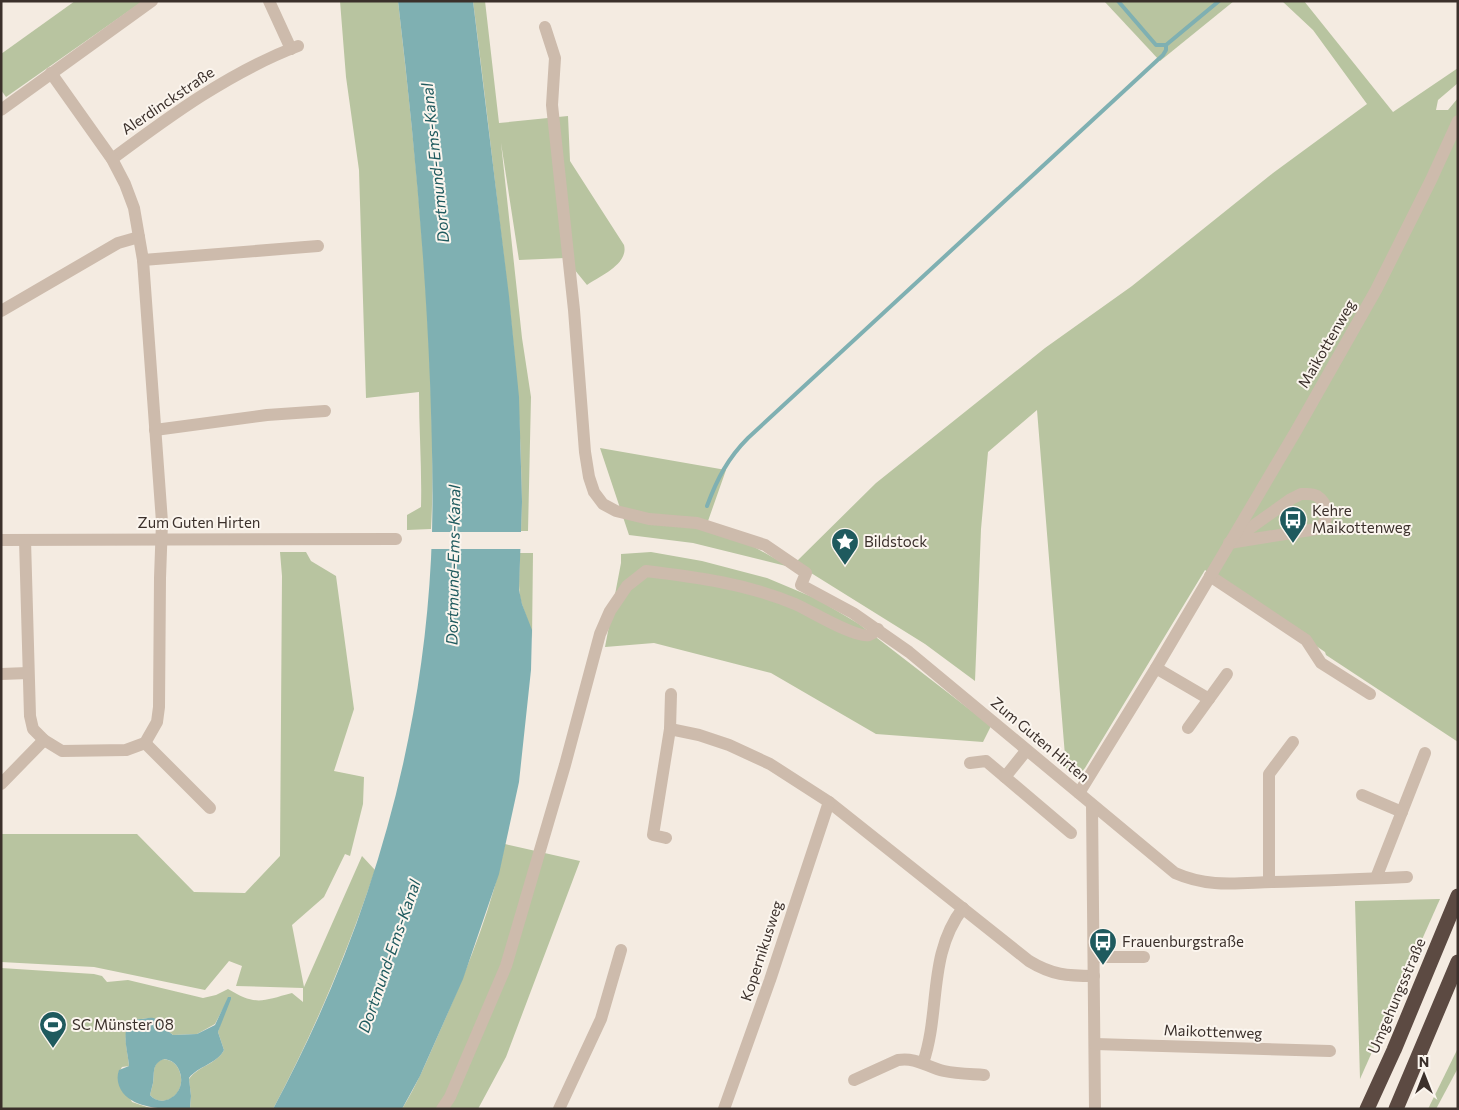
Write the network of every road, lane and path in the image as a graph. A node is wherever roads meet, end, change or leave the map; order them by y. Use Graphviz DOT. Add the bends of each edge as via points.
graph roads {
  1 [pos="152,1"];
  2 [pos="269,1"];
  3 [pos="545,27"];
  4 [pos="51,73"];
  5 [pos="1,110"];
  6 [pos="1458,121"];
  7 [pos="112,159"];
  8 [pos="139,237"];
  9 [pos="318,246"];
  10 [pos="143,260"];
  11 [pos="1,311"];
  12 [pos="325,411"];
  13 [pos="155,430"];
  14 [pos="396,539"];
  15 [pos="1,540"];
  16 [pos="25,540"];
  17 [pos="162,540"];
  18 [pos="1229,543"];
  19 [pos="1210,576"];
  20 [pos="878,629"];
  21 [pos="1156,668"];
  22 [pos="28,673"];
  23 [pos="1,674"];
  24 [pos="1227,674"];
  25 [pos="671,694"];
  26 [pos="1370,694"];
  27 [pos="1209,699"];
  28 [pos="1188,728"];
  29 [pos="670,729"];
  30 [pos="44,740"];
  31 [pos="1293,742"];
  32 [pos="145,743"];
  33 [pos="1026,751"];
  34 [pos="1425,753"];
  35 [pos="970,763"];
  36 [pos="1005,777"];
  37 [pos="1,784"];
  38 [pos="1079,793"];
  39 [pos="1362,795"];
  40 [pos="829,802"];
  41 [pos="1092,805"];
  42 [pos="210,808"];
  43 [pos="1402,812"];
  44 [pos="1071,833"];
  45 [pos="666,838"];
  46 [pos="1408,877"];
  47 [pos="1376,878"];
  48 [pos="1269,882"];
  49 [pos="1458,896"];
  50 [pos="963,908"];
  51 [pos="621,950"];
  52 [pos="1094,957"];
  53 [pos="1144,957"];
  54 [pos="1458,962"];
  55 [pos="1094,976"];
  56 [pos="1095,1044"];
  57 [pos="1330,1051"];
  58 [pos="923,1063"];
  59 [pos="984,1075"];
  60 [pos="854,1080"];
  61 [pos="442,1109"];
  62 [pos="559,1109"];
  63 [pos="724,1109"];
  64 [pos="1095,1109"];
  65 [pos="1368,1109"];
  66 [pos="1396,1109"];
  1 -- 4 [label="street"];
  2 -- 7 [label="street, Alerdinckstraße" via="295,48 206,92"];
  3 -- 20 [label="street, Zum Guten Hirten" via="555,58 552,105 585,452 594,492 603,504 616,511 648,519 697,523 765,545 806,573 801,585"];
  4 -- 5 [label="street"];
  4 -- 7 [label="street"];
  6 -- 18 [label="street, Maikottenweg" via="1376,290"];
  7 -- 8 [label="street" via="134,208"];
  8 -- 10 [label="street"];
  8 -- 11 [label="street" via="118,243"];
  9 -- 10 [label="street"];
  10 -- 13 [label="street"];
  12 -- 13 [label="street"];
  13 -- 17 [label="street"];
  14 -- 17 [label="street, Zum Guten Hirten"];
  15 -- 16 [label="street, Zum Guten Hirten"];
  16 -- 17 [label="street, Zum Guten Hirten"];
  16 -- 22 [label="street"];
  17 -- 32 [label="street" via="159,707 157,722"];
  18 -- 18 [label="street" via="1317,530 1327,517 1325,505 1317,496 1301,494"];
  18 -- 19 [label="street, Maikottenweg"];
  19 -- 21 [label="street, Maikottenweg"];
  19 -- 26 [label="street" via="1306,640 1321,663"];
  20 -- 33 [label="street, Zum Guten Hirten"];
  20 -- 61 [label="street" via="869,635 861,635 762,592 701,578 646,571 627,586 610,611 600,634 506,966"];
  21 -- 27 [label="street"];
  21 -- 38 [label="street, Maikottenweg"];
  22 -- 23 [label="street"];
  22 -- 30 [label="street" via="30,716 34,729"];
  24 -- 27 [label="street"];
  25 -- 29 [label="street"];
  27 -- 28 [label="street"];
  29 -- 40 [label="street" via="722,743 754,756"];
  29 -- 45 [label="street" via="653,835"];
  30 -- 32 [label="street" via="62,751 126,750"];
  30 -- 37 [label="street"];
  31 -- 48 [label="street" via="1269,774"];
  32 -- 42 [label="street"];
  33 -- 36 [label="street"];
  33 -- 38 [label="street, Zum Guten Hirten"];
  34 -- 43 [label="street"];
  35 -- 36 [label="street" via="986,761"];
  36 -- 44 [label="street"];
  38 -- 41 [label="street, Zum Guten Hirten"];
  39 -- 43 [label="street"];
  40 -- 50 [label="street"];
  40 -- 63 [label="street, Kopernikusweg"];
  41 -- 48 [label="street, Zum Guten Hirten" via="1175,873 1201,883"];
  41 -- 52 [label="street"];
  43 -- 47 [label="street"];
  46 -- 47 [label="street, Zum Guten Hirten"];
  47 -- 48 [label="street, Zum Guten Hirten"];
  49 -- 65 [label="highway, Umgehungsstraße"];
  50 -- 55 [label="street" via="1043,970 1062,975"];
  50 -- 58 [label="street" via="952,922 942,953"];
  51 -- 62 [label="street" via="601,1019"];
  52 -- 53 [label="street"];
  52 -- 55 [label="street"];
  54 -- 66 [label="highway"];
  55 -- 56 [label="street"];
  56 -- 57 [label="street, Maikottenweg"];
  56 -- 64 [label="street"];
  58 -- 59 [label="street" via="946,1072"];
  58 -- 60 [label="street" via="913,1059 898,1060"];
}
